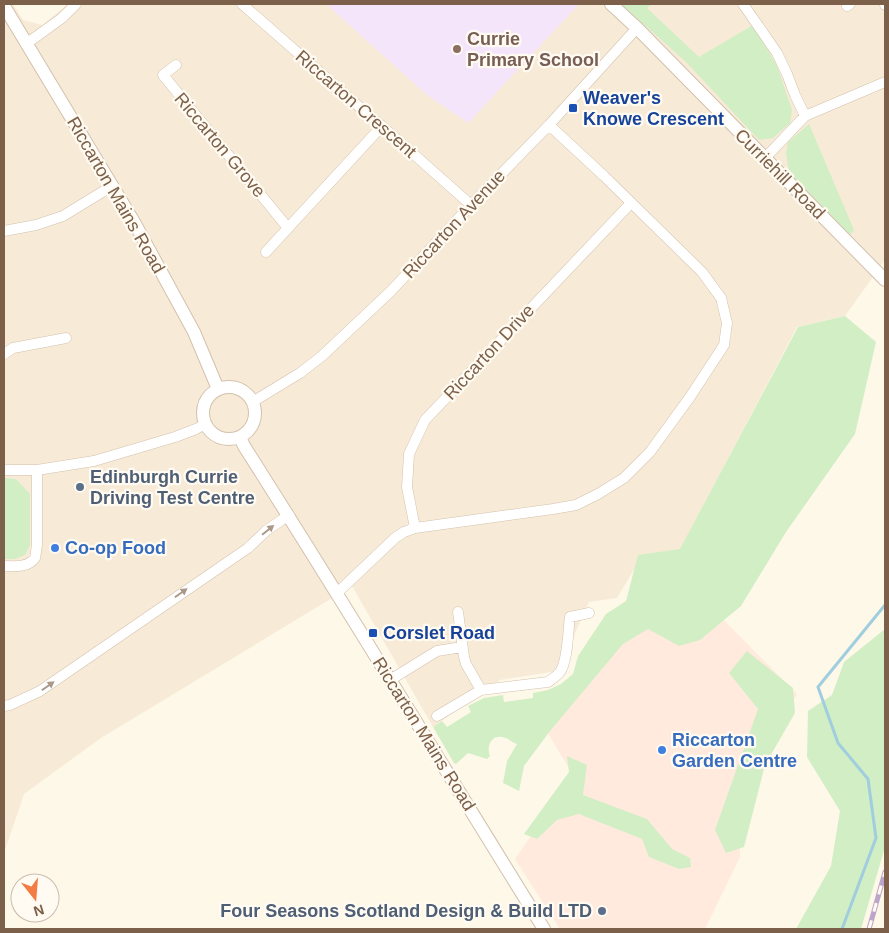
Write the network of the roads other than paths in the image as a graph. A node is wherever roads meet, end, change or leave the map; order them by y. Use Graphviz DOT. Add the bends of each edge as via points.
graph roads {
  1 [pos="76,4"];
  2 [pos="242,4"];
  3 [pos="612,4"];
  4 [pos="743,4"];
  5 [pos="4,6"];
  6 [pos="637,28"];
  7 [pos="26,44"];
  8 [pos="176,65"];
  9 [pos="885,82"];
  10 [pos="805,116"];
  11 [pos="549,125"];
  12 [pos="382,126"];
  13 [pos="765,158"];
  14 [pos="112,186"];
  15 [pos="630,203"];
  16 [pos="471,205"];
  17 [pos="288,228"];
  18 [pos="4,231"];
  19 [pos="266,252"];
  20 [pos="884,275"];
  21 [pos="66,338"];
  22 [pos="4,354"];
  23 [pos="218,388"];
  24 [pos="254,401"];
  25 [pos="205,424"];
  26 [pos="240,437"];
  27 [pos="4,470"];
  28 [pos="37,470"];
  29 [pos="289,515"];
  30 [pos="415,528"];
  31 [pos="4,566"];
  32 [pos="337,593"];
  33 [pos="458,612"];
  34 [pos="589,614"];
  35 [pos="462,647"];
  36 [pos="390,680"];
  37 [pos="481,690"];
  38 [pos="4,706"];
  39 [pos="438,716"];
  40 [pos="544,929"];
  1 -- 7 [label="street"];
  2 -- 12 [label="street, Riccarton Crescent"];
  3 -- 6 [label="street, Curriehill Road"];
  4 -- 10 [label="street" via="777,53"];
  5 -- 7 [label="street, Riccarton Mains Road"];
  6 -- 11 [label="street, Riccarton Avenue"];
  6 -- 13 [label="street, Curriehill Road"];
  7 -- 14 [label="street, Riccarton Mains Road"];
  8 -- 17 [label="street, Riccarton Grove" via="163,75"];
  9 -- 10 [label="street"];
  10 -- 13 [label="street"];
  11 -- 15 [label="street"];
  11 -- 16 [label="street, Riccarton Avenue"];
  12 -- 16 [label="street, Riccarton Crescent"];
  12 -- 17 [label="street"];
  13 -- 20 [label="street, Curriehill Road"];
  14 -- 18 [label="street" via="63,216"];
  14 -- 23 [label="street, Riccarton Mains Road" via="194,332"];
  15 -- 30 [label="street, Riccarton Drive" via="425,420 409,454 407,487"];
  15 -- 30 [label="street" via="702,272 720,298 727,323 724,344 690,397 650,452 624,478 598,494 576,504 553,509"];
  16 -- 24 [label="street, Riccarton Avenue" via="391,291 322,356"];
  17 -- 19 [label="street"];
  21 -- 22 [label="street" via="13,348"];
  23 -- 24 [label="street" via="235,386"];
  23 -- 25 [label="street" via="211,393 203,408"];
  24 -- 26 [label="street" via="256,410 252,426"];
  25 -- 26 [label="street" via="216,436 224,439"];
  25 -- 28 [label="street" via="175,437 94,461"];
  26 -- 29 [label="street, Riccarton Mains Road"];
  27 -- 28 [label="street"];
  28 -- 31 [label="street" via="35,557 18,567"];
  29 -- 32 [label="street, Riccarton Mains Road"];
  38 -- 29 [label="street, one-way" via="40,691 248,548"];
  30 -- 32 [label="street" via="395,538"];
  32 -- 36 [label="street, Riccarton Mains Road"];
  33 -- 35 [label="street"];
  34 -- 37 [label="street" via="570,617 565,663 548,682"];
  35 -- 36 [label="street" via="437,651"];
  35 -- 37 [label="street" via="466,664"];
  36 -- 40 [label="street, Riccarton Mains Road"];
  37 -- 39 [label="street"];
}
